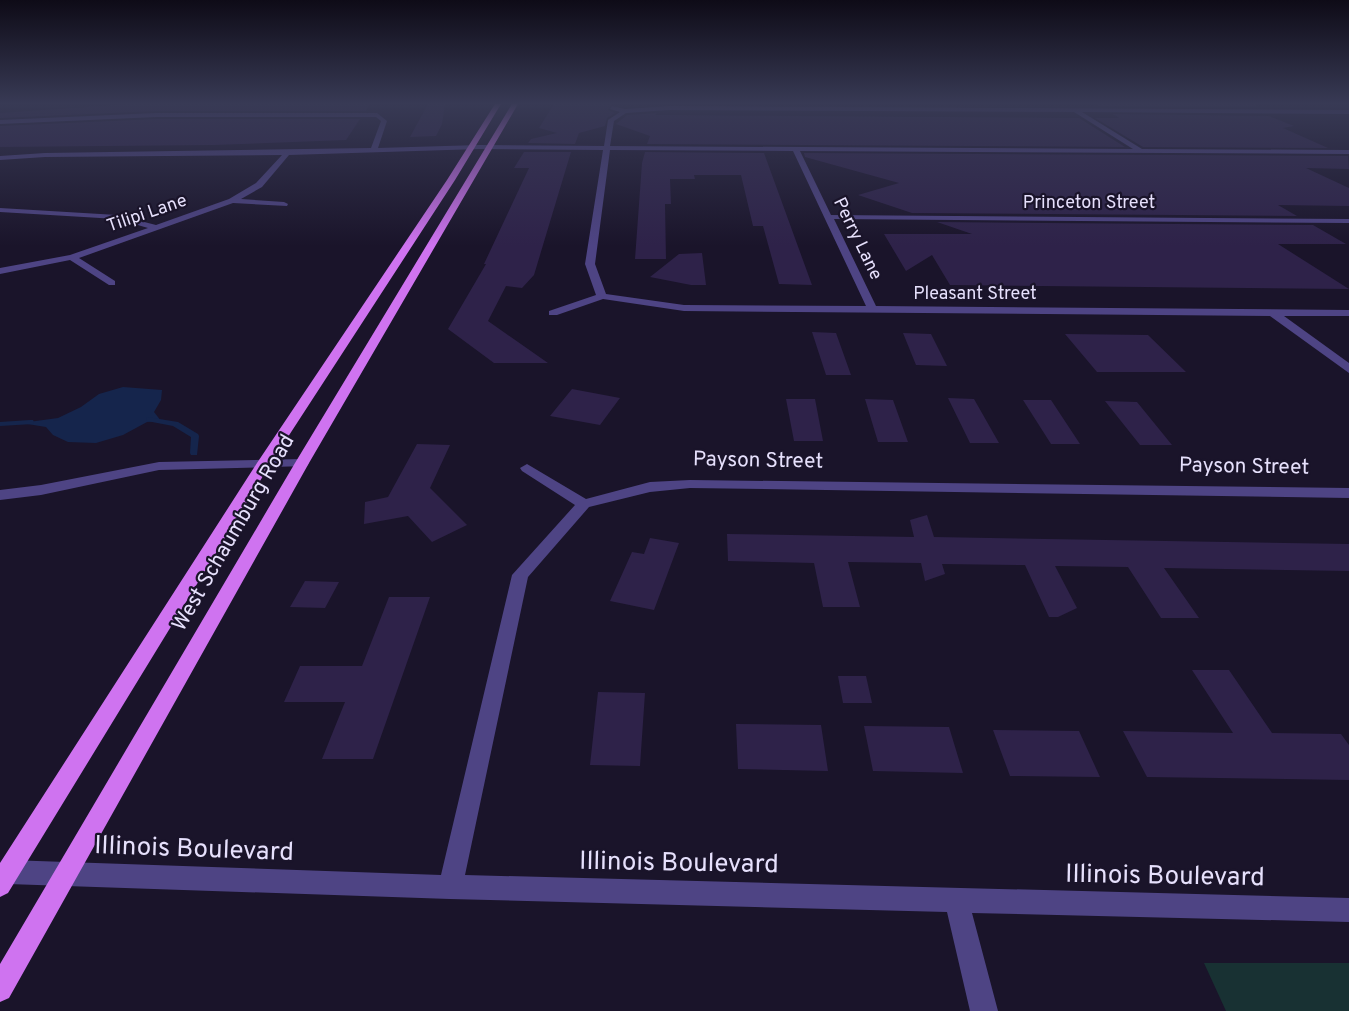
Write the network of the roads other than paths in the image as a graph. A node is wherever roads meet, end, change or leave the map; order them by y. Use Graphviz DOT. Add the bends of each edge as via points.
graph roads {
  1 [pos="327,151"];
  2 [pos="477,151"];
  3 [pos="478,151"];
  4 [pos="605,151"];
  5 [pos="796,151"];
  6 [pos="1178,151"];
  7 [pos="1349,152"];
  8 [pos="287,153"];
  9 [pos="0,158"];
  10 [pos="232,201"];
  11 [pos="284,204"];
  12 [pos="0,210"];
  13 [pos="828,217"];
  14 [pos="1349,221"];
  15 [pos="159,228"];
  16 [pos="72,257"];
  17 [pos="0,271"];
  18 [pos="112,283"];
  19 [pos="602,296"];
  20 [pos="873,310"];
  21 [pos="1272,312"];
  22 [pos="554,313"];
  23 [pos="1349,313"];
  24 [pos="1349,369"];
  25 [pos="264,463"];
  26 [pos="302,463"];
  27 [pos="526,468"];
  28 [pos="1349,493"];
  29 [pos="0,495"];
  30 [pos="584,504"];
  31 [pos="67,874"];
  32 [pos="4,879"];
  33 [pos="450,887"];
  34 [pos="956,900"];
  35 [pos="1349,910"];
  36 [pos="0,989"];
  37 [pos="984,1011"];
  1 -- 8 [label="street"];
  2 -- 25 [label="main road, West Schaumburg Road"];
  3 -- 26 [label="main road, West Schaumburg Road"];
  4 -- 19 [label="street" via="590,264"];
  5 -- 13 [label="street, Perry Lane"];
  6 -- 7 [label="street"];
  8 -- 9 [label="street"];
  8 -- 10 [label="street, Tilipi Lane" via="259,185"];
  10 -- 11 [label="street"];
  10 -- 15 [label="street, Tilipi Lane"];
  12 -- 15 [label="street" via="117,217"];
  13 -- 14 [label="street, Princeton Street"];
  13 -- 20 [label="street, Perry Lane"];
  15 -- 16 [label="street, Tilipi Lane"];
  16 -- 17 [label="street, Tilipi Lane"];
  16 -- 18 [label="street"];
  19 -- 20 [label="street, Pleasant Street" via="684,308"];
  19 -- 22 [label="street, Pleasant Street"];
  20 -- 21 [label="street, Pleasant Street"];
  21 -- 23 [label="street, Pleasant Street"];
  21 -- 24 [label="street"];
  25 -- 26 [label="street"];
  25 -- 29 [label="street" via="159,466"];
  25 -- 32 [label="main road, West Schaumburg Road"];
  26 -- 31 [label="main road, West Schaumburg Road"];
  27 -- 30 [label="street"];
  28 -- 30 [label="street, Payson Street" via="690,484 650,487"];
  30 -- 33 [label="street" via="520,575"];
  31 -- 32 [label="street, Illinois Boulevard"];
  31 -- 33 [label="street, Illinois Boulevard"];
  31 -- 36 [label="main road, West Schaumburg Road"];
  33 -- 34 [label="street, Illinois Boulevard"];
  34 -- 35 [label="street, Illinois Boulevard"];
  34 -- 37 [label="street"];
}
